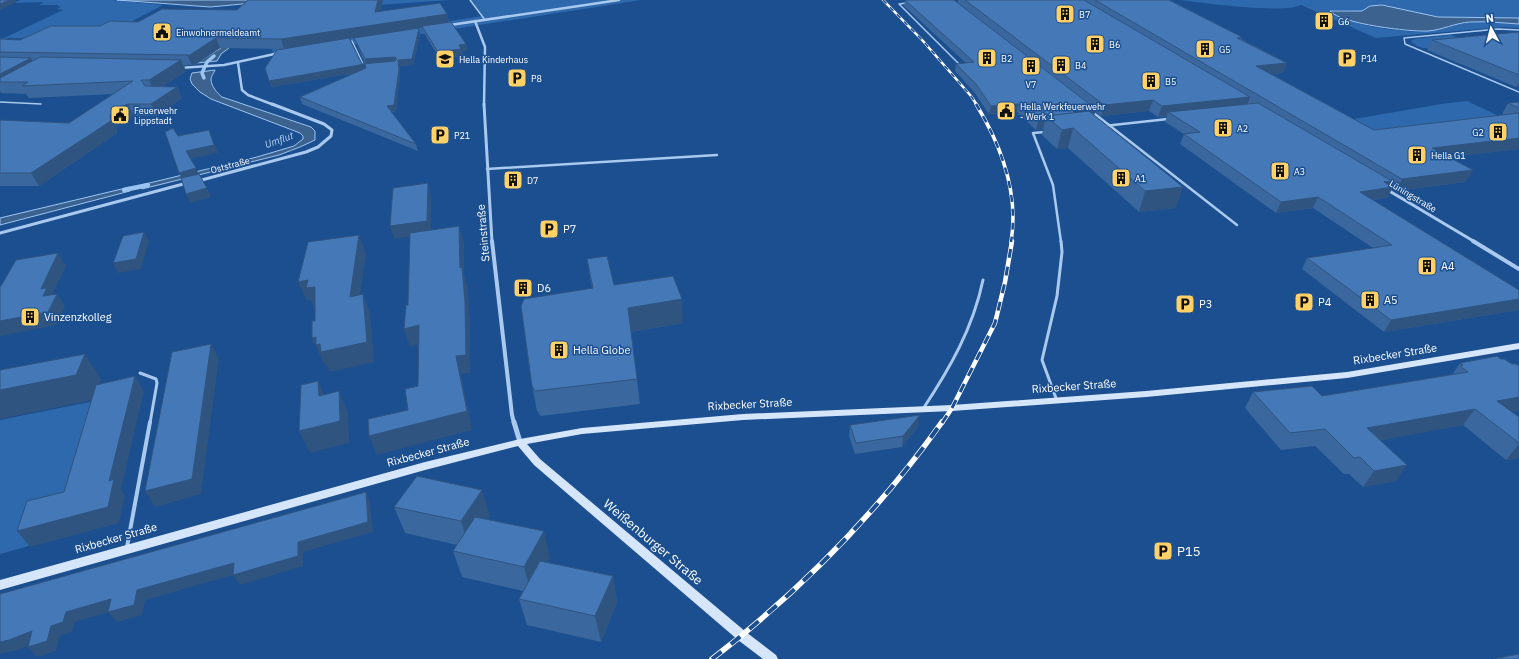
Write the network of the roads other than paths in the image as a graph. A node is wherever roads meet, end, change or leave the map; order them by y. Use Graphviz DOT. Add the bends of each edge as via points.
graph roads {
  1 [pos="470,0"];
  2 [pos="619,0"];
  3 [pos="911,3"];
  4 [pos="485,20"];
  5 [pos="475,22"];
  6 [pos="444,26"];
  7 [pos="1519,30"];
  8 [pos="359,40"];
  9 [pos="352,41"];
  10 [pos="282,52"];
  11 [pos="238,63"];
  12 [pos="177,68"];
  13 [pos="365,68"];
  14 [pos="963,68"];
  15 [pos="1519,92"];
  16 [pos="0,102"];
  17 [pos="41,104"];
  18 [pos="1090,111"];
  19 [pos="1173,119"];
  20 [pos="1109,125"];
  21 [pos="1102,126"];
  22 [pos="1049,132"];
  23 [pos="717,154"];
  24 [pos="487,169"];
  25 [pos="1380,186"];
  26 [pos="1237,224"];
  27 [pos="0,233"];
  28 [pos="1519,269"];
  29 [pos="983,280"];
  30 [pos="1519,346"];
  31 [pos="140,372"];
  32 [pos="1057,401"];
  33 [pos="923,409"];
  34 [pos="520,442"];
  35 [pos="127,548"];
  36 [pos="0,585"];
  37 [pos="772,659"];
  1 -- 4 [label="lane"];
  2 -- 4 [label="street"];
  3 -- 14 [label="lane" via="899,4"];
  4 -- 5 [label="street"];
  5 -- 6 [label="street"];
  5 -- 24 [label="street, Steinstraße" via="485,47 484,114"];
  7 -- 15 [label="lane" via="1498,29 1404,38 1405,44"];
  8 -- 9 [label="street"];
  9 -- 13 [label="lane"];
  10 -- 11 [label="street"];
  11 -- 12 [label="street"];
  11 -- 27 [label="street, Oststraße" via="242,90 248,96 324,124 332,130 331,136 318,147 306,152"];
  16 -- 17 [label="lane"];
  18 -- 20 [label="lane"];
  19 -- 20 [label="lane"];
  20 -- 21 [label="lane"];
  20 -- 26 [label="lane"];
  22 -- 32 [label="lane" via="1034,133 1053,185 1062,252 1057,296 1042,360"];
  23 -- 24 [label="lane"];
  24 -- 34 [label="street, Steinstraße" via="491,233 512,415"];
  25 -- 28 [label="street, Lüningstraße"];
  29 -- 33 [label="lane" via="980,300 969,329 948,370"];
  30 -- 32 [label="street, Rixbecker Straße" via="1347,375"];
  31 -- 35 [label="lane" via="152,376 157,383"];
  32 -- 33 [label="street, Rixbecker Straße"];
  33 -- 34 [label="street, Rixbecker Straße" via="650,424 582,431"];
  34 -- 35 [label="street, Rixbecker Straße"];
  34 -- 37 [label="street, Weißenburger Straße" via="537,462"];
  35 -- 36 [label="street, Rixbecker Straße"];
}
